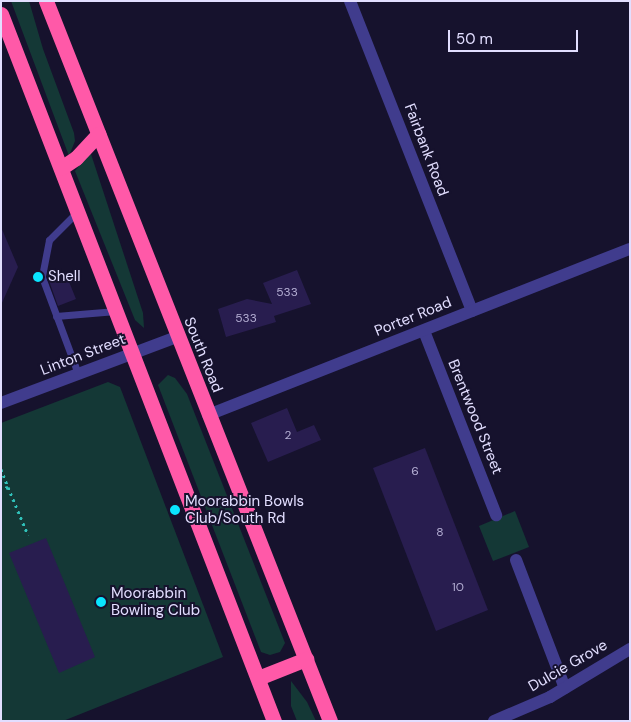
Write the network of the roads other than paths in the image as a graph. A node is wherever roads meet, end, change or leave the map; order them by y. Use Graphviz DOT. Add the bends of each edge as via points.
graph roads {
  1 [pos="46,1"];
  2 [pos="350,1"];
  3 [pos="1,14"];
  4 [pos="98,134"];
  5 [pos="61,168"];
  6 [pos="78,211"];
  7 [pos="630,249"];
  8 [pos="116,311"];
  9 [pos="472,311"];
  10 [pos="56,316"];
  11 [pos="424,331"];
  12 [pos="177,337"];
  13 [pos="133,353"];
  14 [pos="78,374"];
  15 [pos="1,403"];
  16 [pos="208,415"];
  17 [pos="496,515"];
  18 [pos="516,560"];
  19 [pos="630,649"];
  20 [pos="306,659"];
  21 [pos="258,678"];
  22 [pos="565,688"];
  23 [pos="274,721"];
  24 [pos="330,721"];
  25 [pos="494,721"];
  1 -- 4 [label="highway, South Road"];
  2 -- 9 [label="street, Fairbank Road"];
  3 -- 5 [label="highway"];
  4 -- 5 [label="highway" via="76,158"];
  4 -- 12 [label="highway, South Road"];
  5 -- 6 [label="highway"];
  6 -- 8 [label="highway"];
  6 -- 10 [label="lane" via="49,240 42,278"];
  7 -- 9 [label="street, Porter Road"];
  8 -- 10 [label="lane"];
  8 -- 13 [label="highway"];
  9 -- 11 [label="street, Porter Road"];
  10 -- 14 [label="lane"];
  11 -- 16 [label="street, Porter Road"];
  11 -- 17 [label="street, Brentwood Street"];
  12 -- 13 [label="street, Linton Street"];
  12 -- 16 [label="highway, South Road"];
  13 -- 14 [label="street, Linton Street"];
  13 -- 21 [label="highway"];
  14 -- 15 [label="street, Linton Street"];
  16 -- 20 [label="highway, South Road"];
  18 -- 22 [label="street"];
  19 -- 22 [label="street, Dulcie Grove"];
  20 -- 21 [label="highway"];
  20 -- 24 [label="highway, South Road"];
  21 -- 23 [label="highway"];
  22 -- 25 [label="street, Dulcie Grove"];
}
